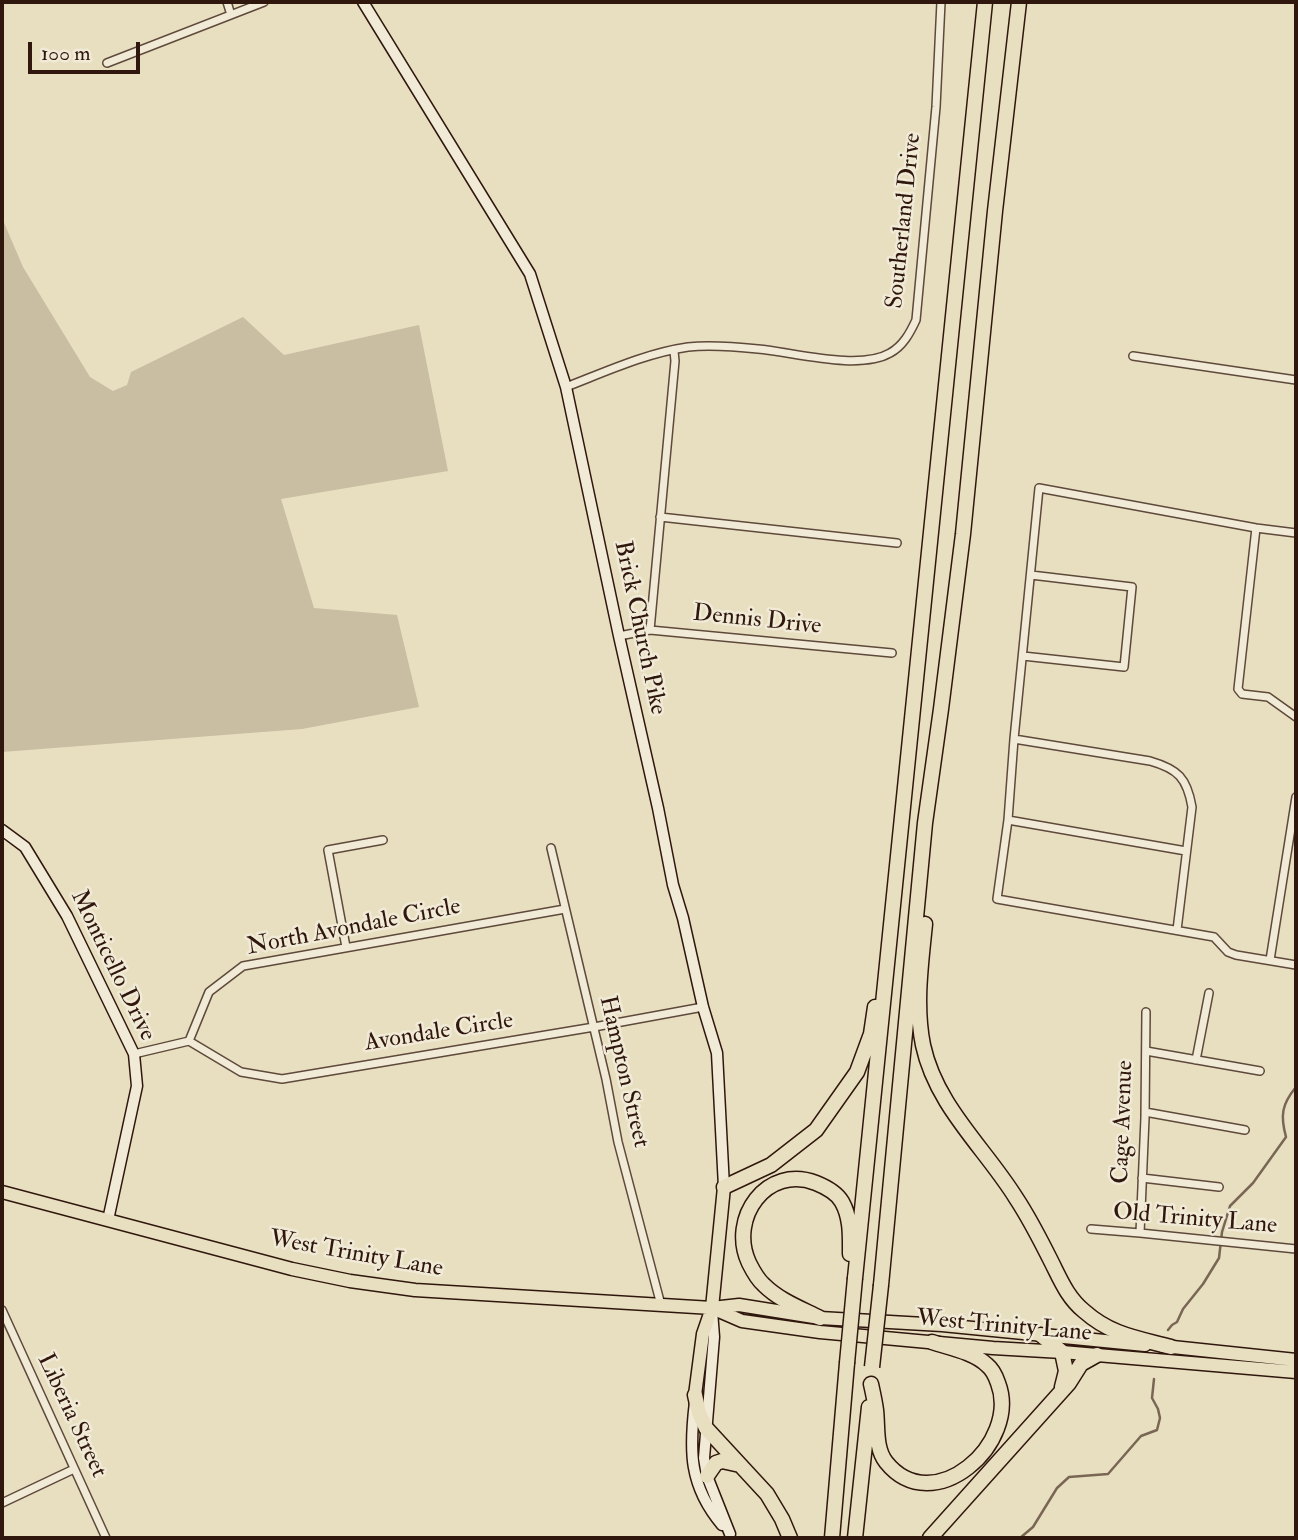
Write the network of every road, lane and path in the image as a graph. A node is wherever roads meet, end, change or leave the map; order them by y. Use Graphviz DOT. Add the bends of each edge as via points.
graph roads {
  1 [pos="227,2"];
  2 [pos="264,2"];
  3 [pos="363,2"];
  4 [pos="941,2"];
  5 [pos="985,2"];
  6 [pos="1019,2"];
  7 [pos="231,15"];
  8 [pos="107,63"];
  9 [pos="674,351"];
  10 [pos="1133,356"];
  11 [pos="1296,380"];
  12 [pos="566,387"];
  13 [pos="660,517"];
  14 [pos="1256,528"];
  15 [pos="1296,533"];
  16 [pos="897,543"];
  17 [pos="1031,575"];
  18 [pos="650,630"];
  19 [pos="619,636"];
  20 [pos="891,653"];
  21 [pos="1023,656"];
  22 [pos="1296,717"];
  23 [pos="1014,739"];
  24 [pos="1296,797"];
  25 [pos="1008,820"];
  26 [pos="925,823"];
  27 [pos="2,830"];
  28 [pos="383,841"];
  29 [pos="551,848"];
  30 [pos="1186,851"];
  31 [pos="898,871"];
  32 [pos="565,909"];
  33 [pos="1177,930"];
  34 [pos="346,947"];
  35 [pos="1270,960"];
  36 [pos="1296,965"];
  37 [pos="1209,993"];
  38 [pos="703,1007"];
  39 [pos="1146,1012"];
  40 [pos="594,1027"];
  41 [pos="189,1041"];
  42 [pos="1146,1051"];
  43 [pos="134,1054"];
  44 [pos="1196,1060"];
  45 [pos="1260,1071"];
  46 [pos="1145,1112"];
  47 [pos="1245,1130"];
  48 [pos="1142,1178"];
  49 [pos="1219,1186"];
  50 [pos="724,1187"];
  51 [pos="2,1192"];
  52 [pos="108,1220"];
  53 [pos="1091,1229"];
  54 [pos="1140,1233"];
  55 [pos="1296,1249"];
  56 [pos="855,1278"];
  57 [pos="661,1305"];
  58 [pos="712,1308"];
  59 [pos="2,1310"];
  60 [pos="820,1318"];
  61 [pos="1041,1335"];
  62 [pos="932,1342"];
  63 [pos="1171,1347"];
  64 [pos="1062,1352"];
  65 [pos="1097,1355"];
  66 [pos="1296,1360"];
  67 [pos="1296,1372"];
  68 [pos="871,1384"];
  69 [pos="695,1395"];
  70 [pos="1059,1395"];
  71 [pos="706,1428"];
  72 [pos="740,1465"];
  73 [pos="74,1469"];
  74 [pos="707,1476"];
  75 [pos="2,1503"];
  76 [pos="731,1536"];
  77 [pos="106,1538"];
  78 [pos="790,1538"];
  79 [pos="831,1538"];
  80 [pos="855,1538"];
  81 [pos="930,1538"];
  1 -- 7 [label="street"];
  2 -- 7 [label="street"];
  3 -- 12 [label="main road, Brick Church Pike" via="530,274"];
  4 -- 9 [label="street, Southerland Drive" via="936,107 915,320 902,344 891,353 859,361 757,349 689,347"];
  5 -- 31 [label="highway"];
  6 -- 26 [label="highway" via="963,534"];
  7 -- 8 [label="street"];
  9 -- 12 [label="street, Southerland Drive"];
  9 -- 13 [label="street"];
  10 -- 11 [label="street"];
  12 -- 19 [label="main road, Brick Church Pike"];
  13 -- 16 [label="street"];
  13 -- 18 [label="street"];
  14 -- 15 [label="street"];
  14 -- 17 [label="street" via="1040,488"];
  14 -- 22 [label="street" via="1238,689 1242,694 1268,697"];
  17 -- 21 [label="street"];
  17 -- 21 [label="street" via="1132,587 1124,667"];
  18 -- 19 [label="street, Dennis Drive"];
  18 -- 20 [label="street, Dennis Drive"];
  19 -- 38 [label="main road, Brick Church Pike"];
  21 -- 23 [label="street"];
  23 -- 25 [label="street"];
  23 -- 30 [label="street" via="1150,761 1174,771 1184,780 1192,807"];
  24 -- 35 [label="street"];
  25 -- 30 [label="street"];
  25 -- 33 [label="street" via="997,899"];
  26 -- 63 [label="highway" via="928,889 919,987 923,1045 938,1087 1018,1200 1068,1296 1116,1333"];
  26 -- 68 [label="highway, bridge"];
  27 -- 43 [label="main road, Monticello Drive" via="25,847 60,905"];
  28 -- 34 [label="street" via="328,850"];
  29 -- 32 [label="street, Hampton Street"];
  30 -- 33 [label="street"];
  31 -- 50 [label="highway" via="871,1034 857,1072 816,1130 772,1165"];
  31 -- 56 [label="highway"];
  32 -- 34 [label="street, North Avondale Circle"];
  32 -- 40 [label="street, Hampton Street"];
  33 -- 35 [label="street" via="1214,937 1236,956"];
  34 -- 41 [label="street, North Avondale Circle" via="243,967 209,992"];
  35 -- 36 [label="street"];
  37 -- 44 [label="street"];
  38 -- 40 [label="street, Avondale Circle"];
  38 -- 50 [label="main road, Brick Church Pike" via="717,1053"];
  39 -- 42 [label="street, Cage Avenue"];
  40 -- 41 [label="street, Avondale Circle" via="282,1079 241,1072"];
  40 -- 57 [label="street, Hampton Street" via="618,1142"];
  41 -- 43 [label="street"];
  42 -- 44 [label="street"];
  42 -- 46 [label="street, Cage Avenue"];
  43 -- 52 [label="main road, Monticello Drive" via="137,1086"];
  44 -- 45 [label="street"];
  46 -- 47 [label="street"];
  46 -- 48 [label="street, Cage Avenue"];
  48 -- 49 [label="street"];
  48 -- 54 [label="street, Cage Avenue"];
  50 -- 58 [label="main road, Brick Church Pike"];
  51 -- 52 [label="main road, West Trinity Lane"];
  52 -- 57 [label="main road, West Trinity Lane" via="292,1269 385,1286"];
  53 -- 54 [label="street, Old Trinity Lane"];
  54 -- 55 [label="street, Old Trinity Lane"];
  56 -- 60 [label="highway" via="846,1214 841,1200 827,1187 796,1178 768,1187 755,1200 745,1219 742,1240 754,1272 783,1300"];
  56 -- 79 [label="highway, bridge"];
  57 -- 58 [label="main road, West Trinity Lane"];
  58 -- 60 [label="main road, West Trinity Lane" via="739,1305"];
  58 -- 62 [label="main road, West Trinity Lane" via="741,1321"];
  58 -- 69 [label="main road, Brick Church Pike" via="703,1334"];
  58 -- 71 [label="main road, Brick Church Pike"];
  59 -- 73 [label="street, Liberia Street"];
  60 -- 61 [label="main road, West Trinity Lane"];
  61 -- 63 [label="main road, West Trinity Lane"];
  61 -- 64 [label="highway"];
  62 -- 64 [label="main road, West Trinity Lane"];
  62 -- 68 [label="highway" via="987,1364 1002,1391 1001,1421 995,1436 964,1470 947,1480 917,1482 885,1461 877,1437"];
  63 -- 66 [label="main road, West Trinity Lane"];
  64 -- 65 [label="main road, West Trinity Lane"];
  64 -- 70 [label="highway" via="1066,1371"];
  65 -- 67 [label="main road, West Trinity Lane"];
  65 -- 70 [label="highway" via="1081,1364"];
  68 -- 80 [label="highway"];
  69 -- 71 [label="highway"];
  69 -- 76 [label="main road, Brick Church Pike" via="692,1460 699,1489"];
  70 -- 81 [label="highway"];
  71 -- 72 [label="highway"];
  71 -- 74 [label="main road, Brick Church Pike"];
  72 -- 74 [label="highway" via="716,1463"];
  72 -- 78 [label="highway" via="767,1494"];
  73 -- 75 [label="street"];
  73 -- 77 [label="street, Liberia Street"];
  74 -- 76 [label="main road, Brick Church Pike"];
}
